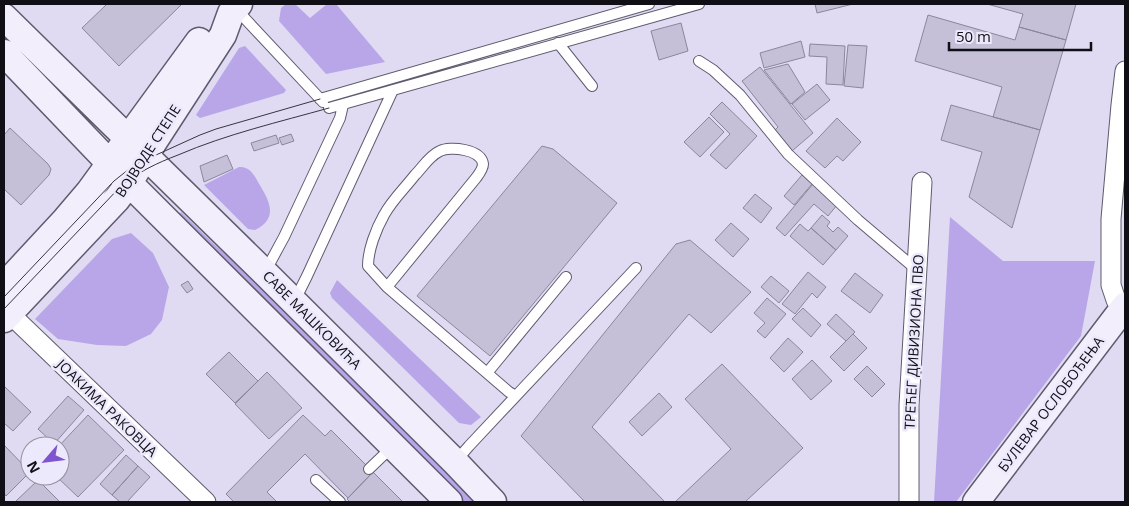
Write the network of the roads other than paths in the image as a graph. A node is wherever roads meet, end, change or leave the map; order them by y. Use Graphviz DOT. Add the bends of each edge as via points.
graph roads {
  1 [pos="649,4"];
  2 [pos="699,4"];
  3 [pos="235,8"];
  4 [pos="4,17"];
  5 [pos="558,43"];
  6 [pos="4,53"];
  7 [pos="699,61"];
  8 [pos="1125,71"];
  9 [pos="592,86"];
  10 [pos="393,90"];
  11 [pos="320,99"];
  12 [pos="343,105"];
  13 [pos="329,108"];
  14 [pos="340,118"];
  15 [pos="137,148"];
  16 [pos="110,163"];
  17 [pos="922,182"];
  18 [pos="130,183"];
  19 [pos="636,268"];
  20 [pos="918,270"];
  21 [pos="265,273"];
  22 [pos="566,277"];
  23 [pos="4,286"];
  24 [pos="387,287"];
  25 [pos="294,302"];
  26 [pos="1124,308"];
  27 [pos="6,316"];
  28 [pos="487,373"];
  29 [pos="516,396"];
  30 [pos="394,446"];
  31 [pos="455,462"];
  32 [pos="369,468"];
  33 [pos="316,480"];
  34 [pos="341,499"];
  35 [pos="206,502"];
  36 [pos="450,502"];
  37 [pos="493,502"];
  38 [pos="909,502"];
  39 [pos="976,502"];
  1 -- 11 [label="lane"];
  2 -- 5 [label="lane"];
  3 -- 11 [label="lane"];
  3 -- 15 [label="main road, ВОЈВОДЕ СТЕПЕ" via="222,35"];
  4 -- 15 [label="main road, САВЕ МАШКОВИЋА"];
  5 -- 9 [label="lane"];
  5 -- 10 [label="lane"];
  6 -- 16 [label="main road"];
  7 -- 20 [label="lane" via="740,95 788,154 858,220"];
  8 -- 26 [label="street" via="1111,219 1111,285 1116,300"];
  10 -- 12 [label="lane"];
  10 -- 25 [label="lane"];
  11 -- 13 [label="lane"];
  12 -- 13 [label="lane"];
  12 -- 14 [label="lane"];
  13 -- 14 [label="lane"];
  14 -- 21 [label="lane"];
  15 -- 16 [label="main road, ВОЈВОДЕ СТЕПЕ"];
  15 -- 18 [label="main road, ВОЈВОДЕ СТЕПЕ"];
  15 -- 21 [label="main road, САВЕ МАШКОВИЋА"];
  16 -- 18 [label="main road"];
  16 -- 23 [label="main road, ВОЈВОДЕ СТЕПЕ" via="66,219"];
  17 -- 20 [label="street, ТРЕЋЕГ ДИВИЗИОНА ПВО"];
  18 -- 27 [label="main road, ВОЈВОДЕ СТЕПЕ"];
  18 -- 30 [label="main road"];
  19 -- 29 [label="lane"];
  20 -- 38 [label="street, ТРЕЋЕГ ДИВИЗИОНА ПВО" via="909,404"];
  21 -- 25 [label="main road, САВЕ МАШКОВИЋА"];
  22 -- 28 [label="lane"];
  24 -- 24 [label="lane" via="368,266 368,257 384,215 436,153 449,148 476,153 482,170"];
  24 -- 28 [label="lane"];
  25 -- 31 [label="main road, САВЕ МАШКОВИЋА"];
  26 -- 39 [label="main road, БУЛЕВАР ОСЛОБОЂЕЊА"];
  27 -- 35 [label="street, ЈОАКИМА РАКОВЦА"];
  28 -- 29 [label="lane"];
  29 -- 31 [label="lane"];
  30 -- 32 [label="lane"];
  30 -- 36 [label="main road"];
  31 -- 37 [label="main road, САВЕ МАШКОВИЋА"];
  33 -- 34 [label="lane"];
}
